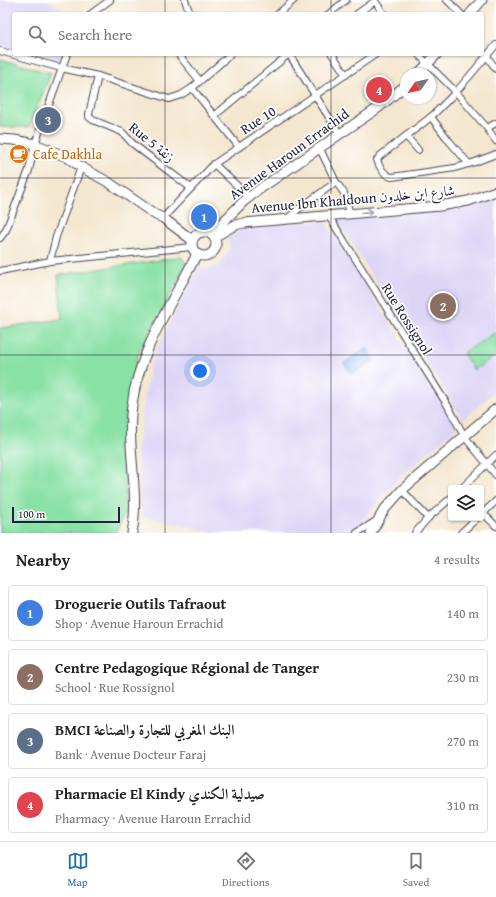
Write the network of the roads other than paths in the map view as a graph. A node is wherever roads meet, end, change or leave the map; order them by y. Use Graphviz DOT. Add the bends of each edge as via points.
graph roads {
  1 [pos="110,0"];
  2 [pos="185,0"];
  3 [pos="294,0"];
  4 [pos="346,0"];
  5 [pos="448,0"];
  6 [pos="482,0"];
  7 [pos="367,2"];
  8 [pos="95,12"];
  9 [pos="188,12"];
  10 [pos="280,12"];
  11 [pos="331,12"];
  12 [pos="359,12"];
  13 [pos="383,12"];
  14 [pos="459,12"];
  15 [pos="472,12"];
  16 [pos="496,44"];
  17 [pos="0,51"];
  18 [pos="12,54"];
  19 [pos="486,55"];
  20 [pos="18,56"];
  21 [pos="65,56"];
  22 [pos="180,56"];
  23 [pos="221,56"];
  24 [pos="229,56"];
  25 [pos="279,56"];
  26 [pos="287,56"];
  27 [pos="290,56"];
  28 [pos="333,56"];
  29 [pos="371,56"];
  30 [pos="420,56"];
  31 [pos="435,56"];
  32 [pos="224,60"];
  33 [pos="282,60"];
  34 [pos="428,64"];
  35 [pos="61,68"];
  36 [pos="424,68"];
  37 [pos="496,69"];
  38 [pos="346,75"];
  39 [pos="98,76"];
  40 [pos="200,81"];
  41 [pos="192,88"];
  42 [pos="400,90"];
  43 [pos="456,92"];
  44 [pos="315,96"];
  45 [pos="214,116"];
  46 [pos="431,117"];
  47 [pos="496,123"];
  48 [pos="487,128"];
  49 [pos="339,134"];
  50 [pos="406,136"];
  51 [pos="0,139"];
  52 [pos="496,142"];
  53 [pos="35,144"];
  54 [pos="239,147"];
  55 [pos="320,147"];
  56 [pos="418,150"];
  57 [pos="496,154"];
  58 [pos="214,164"];
  59 [pos="469,164"];
  60 [pos="81,167"];
  61 [pos="336,182"];
  62 [pos="191,188"];
  63 [pos="496,191"];
  64 [pos="249,197"];
  65 [pos="238,207"];
  66 [pos="350,214"];
  67 [pos="328,215"];
  68 [pos="163,218"];
  69 [pos="286,220"];
  70 [pos="244,223"];
  71 [pos="212,235"];
  72 [pos="0,238"];
  73 [pos="194,247"];
  74 [pos="50,261"];
  75 [pos="0,271"];
  76 [pos="496,409"];
  77 [pos="464,436"];
  78 [pos="496,456"];
  79 [pos="487,464"];
  80 [pos="496,475"];
  81 [pos="465,485"];
  82 [pos="402,490"];
  83 [pos="448,501"];
  84 [pos="496,502"];
  85 [pos="484,512"];
  86 [pos="484,516"];
  87 [pos="428,518"];
  88 [pos="377,521"];
  89 [pos="474,521"];
  90 [pos="496,526"];
  91 [pos="132,533"];
  92 [pos="357,533"];
  93 [pos="371,533"];
  94 [pos="414,533"];
  95 [pos="461,533"];
  1 -- 8 [label="street"];
  2 -- 9 [label="street"];
  3 -- 10 [label="street"];
  4 -- 11 [label="street"];
  5 -- 14 [label="street"];
  6 -- 15 [label="street"];
  7 -- 12 [label="street"];
  7 -- 13 [label="street" via="375,1"];
  16 -- 19 [label="street"];
  17 -- 18 [label="street"];
  19 -- 37 [label="street"];
  19 -- 43 [label="street"];
  20 -- 35 [label="street"];
  21 -- 35 [label="street"];
  22 -- 40 [label="street"];
  23 -- 32 [label="street"];
  24 -- 32 [label="street"];
  25 -- 33 [label="street"];
  26 -- 33 [label="street"];
  27 -- 44 [label="street"];
  28 -- 38 [label="street"];
  29 -- 38 [label="street, Rue 10"];
  30 -- 34 [label="street"];
  31 -- 34 [label="street"];
  32 -- 40 [label="street"];
  33 -- 45 [label="street"];
  34 -- 36 [label="street"];
  34 -- 43 [label="street"];
  35 -- 39 [label="street"];
  35 -- 53 [label="street"];
  38 -- 44 [label="street, Rue 10"];
  39 -- 41 [label="street" via="169,99"];
  39 -- 62 [label="street, Rue 5 زنقة" via="89,117 122,132 132,143"];
  40 -- 41 [label="street"];
  41 -- 45 [label="street"];
  42 -- 49 [label="street, Avenue Haroun Errachid"];
  43 -- 46 [label="street"];
  43 -- 48 [label="street"];
  44 -- 49 [label="street"];
  44 -- 54 [label="street, Rue 10"];
  45 -- 54 [label="street"];
  46 -- 50 [label="street"];
  46 -- 59 [label="street"];
  47 -- 48 [label="street"];
  48 -- 52 [label="street"];
  49 -- 55 [label="street, Avenue Haroun Errachid"];
  50 -- 56 [label="street"];
  50 -- 59 [label="street" via="378,160 387,175 392,177 438,171"];
  51 -- 53 [label="street"];
  53 -- 60 [label="street" via="67,157"];
  53 -- 72 [label="street" via="26,177 6,230"];
  54 -- 58 [label="street, Rue 10"];
  55 -- 61 [label="street"];
  55 -- 64 [label="street, Avenue Haroun Errachid"];
  57 -- 59 [label="street"];
  58 -- 62 [label="street, Rue 10"];
  58 -- 64 [label="street"];
  60 -- 68 [label="street"];
  60 -- 74 [label="street"];
  61 -- 66 [label="street" via="344,193"];
  61 -- 69 [label="street"];
  62 -- 68 [label="street, Rue 10"];
  66 -- 63 [label="street, Avenue Ibn Khaldoun شارع ابن خلدون, one-way" via="457,204"];
  64 -- 65 [label="street, Avenue Haroun Errachid"];
  65 -- 70 [label="street"];
  65 -- 71 [label="street, Avenue Haroun Errachid"];
  66 -- 67 [label="street, Avenue Ibn Khaldoun شارع ابن خلدون"];
  67 -- 69 [label="street, Avenue Ibn Khaldoun شارع ابن خلدون"];
  67 -- 77 [label="street, Rue Rossignol" via="448,406"];
  68 -- 73 [label="street"];
  69 -- 70 [label="street, Avenue Ibn Khaldoun شارع ابن خلدون"];
  70 -- 71 [label="street, Avenue Ibn Khaldoun شارع ابن خلدون"];
  71 -- 73 [label="street" via="206,232 199,233 196,235"];
  71 -- 73 [label="street" via="216,244 214,251 208,256 200,256"];
  73 -- 74 [label="street"];
  73 -- 91 [label="street" via="149,346 135,386 130,436 134,505"];
  74 -- 75 [label="street"];
  76 -- 77 [label="street"];
  77 -- 79 [label="street, Rue Rossignol"];
  77 -- 82 [label="street"];
  78 -- 79 [label="street"];
  79 -- 80 [label="street, Rue Rossignol"];
  79 -- 81 [label="street"];
  82 -- 87 [label="street"];
  82 -- 88 [label="street"];
  83 -- 87 [label="street"];
  84 -- 85 [label="street"];
  86 -- 90 [label="street"];
  87 -- 94 [label="street"];
  88 -- 92 [label="street"];
  88 -- 93 [label="street"];
  89 -- 95 [label="street"];
}
